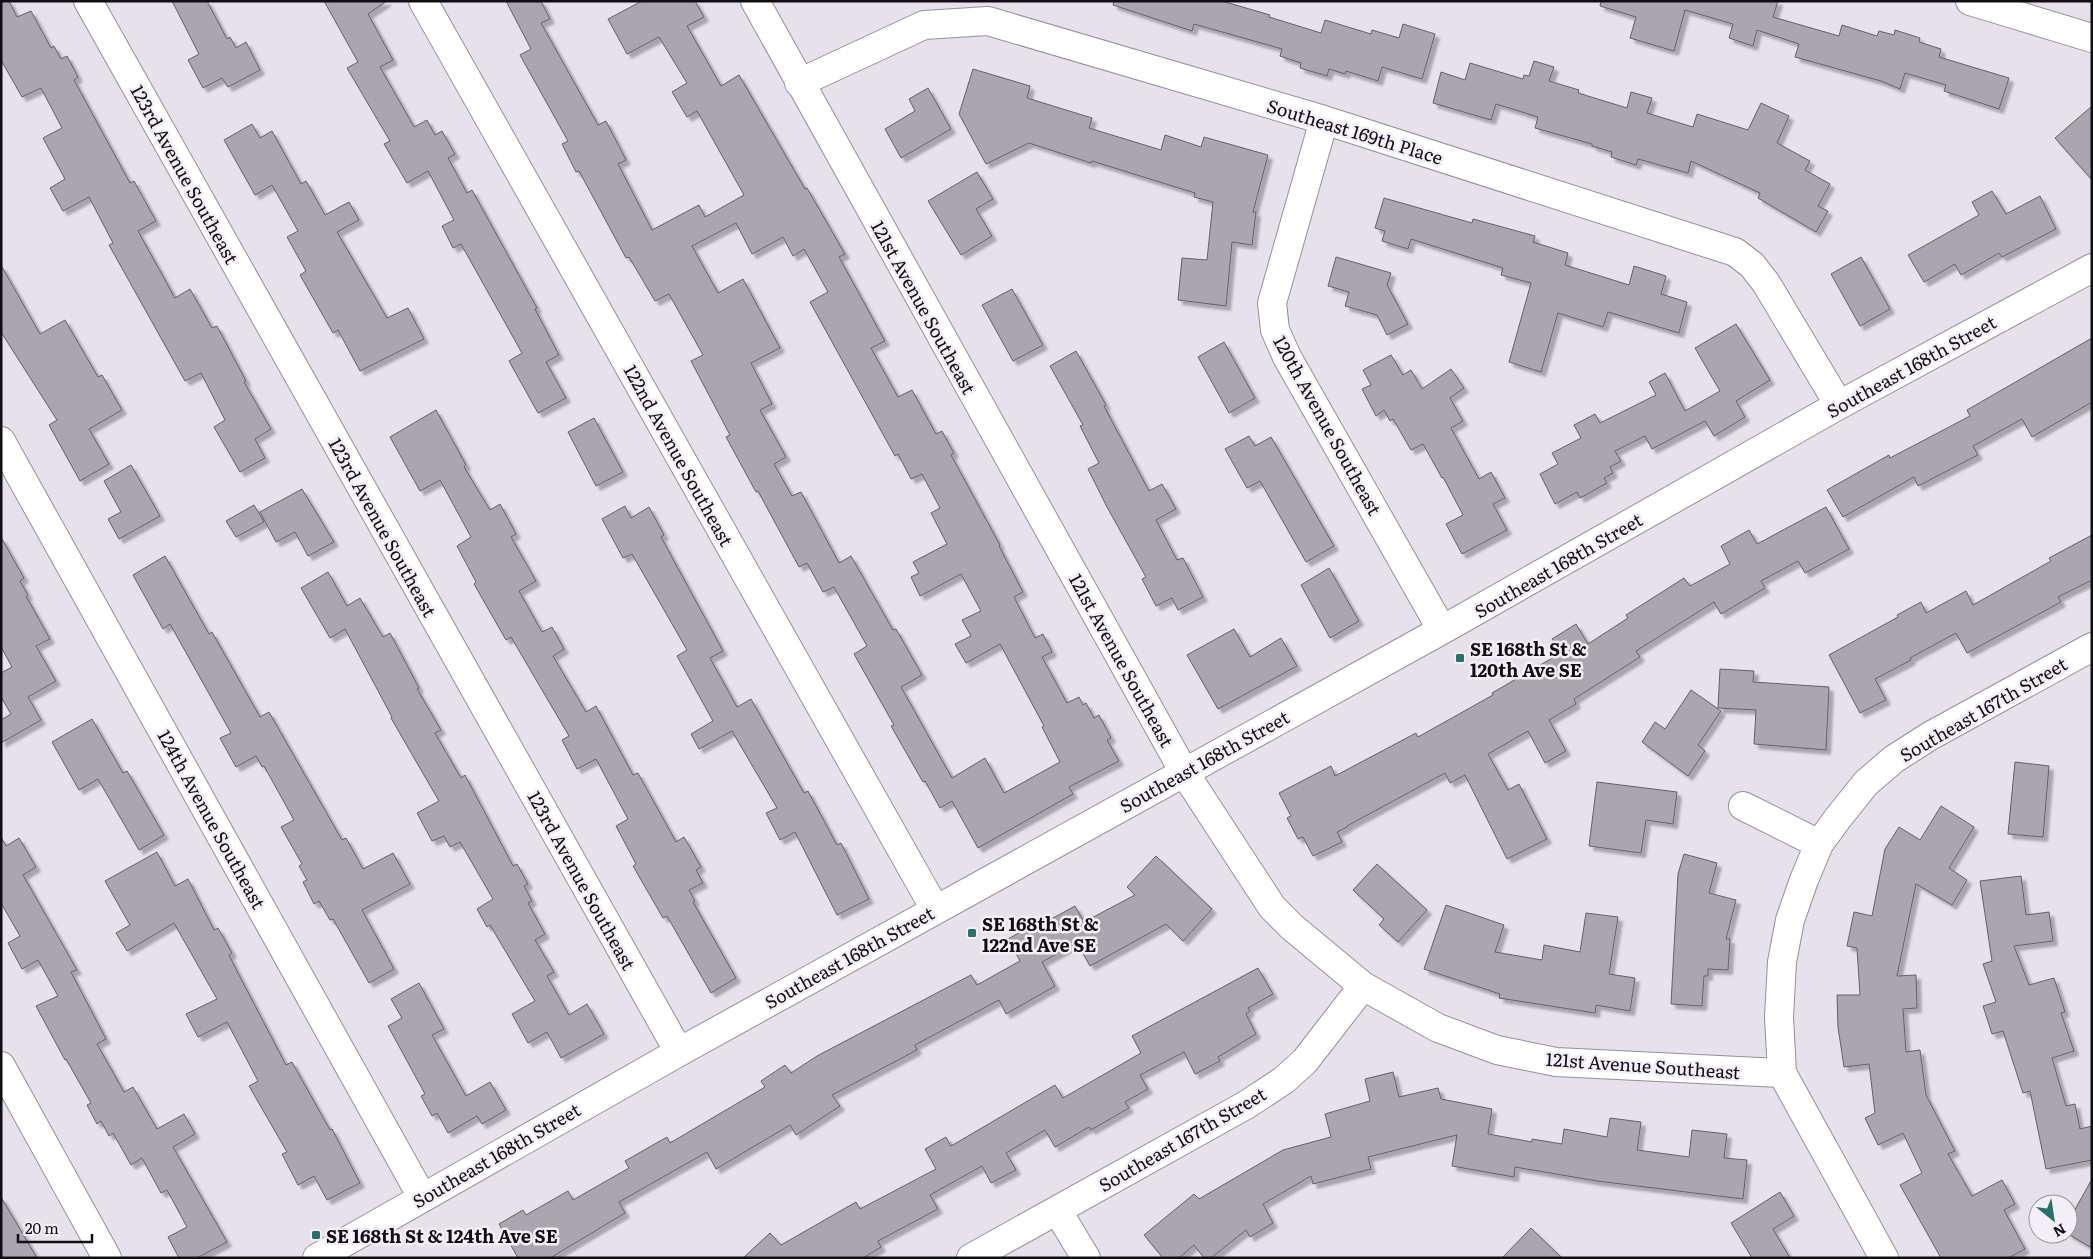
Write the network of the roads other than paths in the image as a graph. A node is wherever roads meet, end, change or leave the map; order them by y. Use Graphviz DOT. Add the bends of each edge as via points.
graph roads {
  1 [pos="88,1"];
  2 [pos="423,1"];
  3 [pos="755,1"];
  4 [pos="1970,1"];
  5 [pos="2092,38"];
  6 [pos="799,83"];
  7 [pos="1324,120"];
  8 [pos="2092,268"];
  9 [pos="1839,405"];
  10 [pos="1,441"];
  11 [pos="1442,630"];
  12 [pos="2092,647"];
  13 [pos="1184,772"];
  14 [pos="1743,806"];
  15 [pos="1819,844"];
  16 [pos="935,909"];
  17 [pos="1362,986"];
  18 [pos="679,1052"];
  19 [pos="1,1066"];
  20 [pos="1782,1074"];
  21 [pos="422,1197"];
  22 [pos="1057,1210"];
  23 [pos="107,1258"];
  24 [pos="317,1258"];
  25 [pos="972,1258"];
  26 [pos="1086,1258"];
  27 [pos="1884,1258"];
  1 -- 18 [label="street, 123rd Avenue Southeast"];
  2 -- 16 [label="street, 122nd Avenue Southeast"];
  3 -- 6 [label="street, 121st Avenue Southeast"];
  4 -- 5 [label="street"];
  6 -- 7 [label="street, Southeast 169th Place" via="924,25 988,20"];
  6 -- 13 [label="street, 121st Avenue Southeast"];
  7 -- 9 [label="street, Southeast 169th Place" via="1735,252 1752,265 1766,283"];
  7 -- 11 [label="street, 120th Avenue Southeast" via="1272,303 1275,330 1287,357"];
  8 -- 9 [label="street, Southeast 168th Street"];
  9 -- 11 [label="street, Southeast 168th Street"];
  10 -- 21 [label="street, 124th Avenue Southeast"];
  11 -- 13 [label="street, Southeast 168th Street"];
  12 -- 15 [label="street, Southeast 167th Street" via="1894,759 1866,783"];
  13 -- 16 [label="street, Southeast 168th Street"];
  13 -- 17 [label="street, 121st Avenue Southeast" via="1272,907"];
  14 -- 15 [label="street"];
  15 -- 20 [label="street, Southeast 167th Street" via="1790,920 1782,962 1778,1017"];
  16 -- 18 [label="street, Southeast 168th Street"];
  17 -- 20 [label="street, 121st Avenue Southeast" via="1438,1028 1497,1050 1556,1062"];
  17 -- 22 [label="street, Southeast 167th Street" via="1305,1061 1284,1080 1246,1105"];
  18 -- 21 [label="street, Southeast 168th Street"];
  19 -- 23 [label="street"];
  20 -- 27 [label="street"];
  21 -- 24 [label="street, Southeast 168th Street"];
  22 -- 25 [label="street, Southeast 167th Street"];
  22 -- 26 [label="street"];
}
